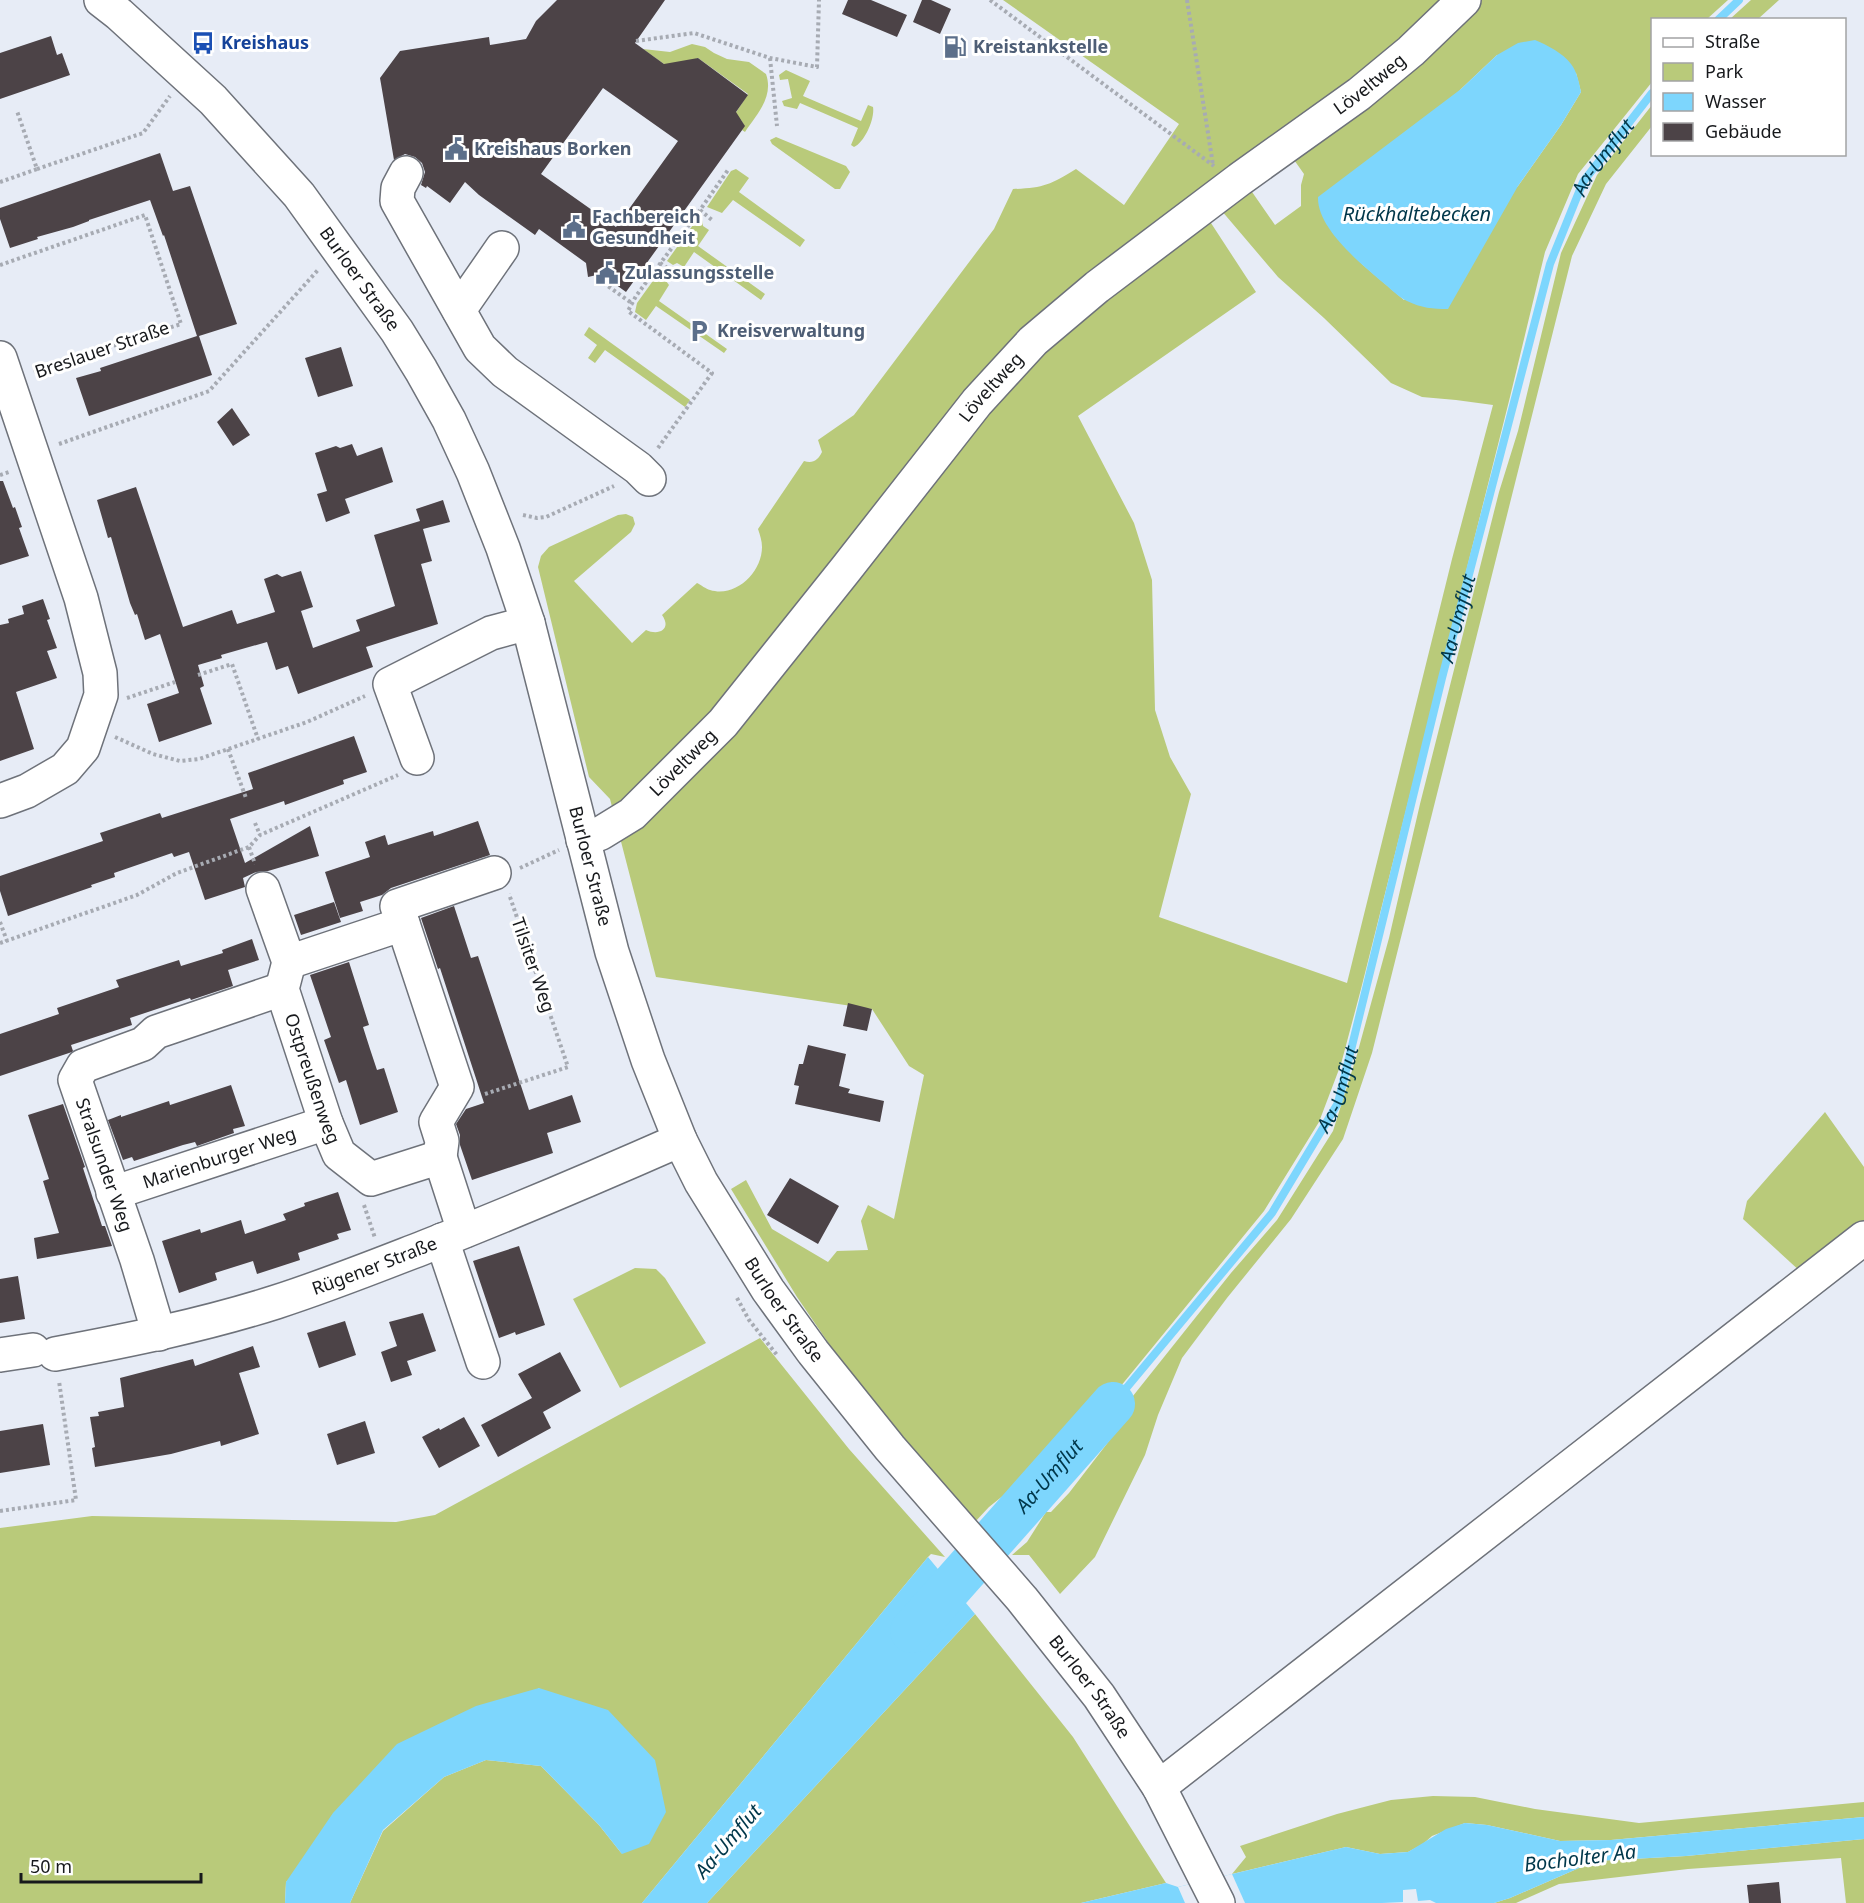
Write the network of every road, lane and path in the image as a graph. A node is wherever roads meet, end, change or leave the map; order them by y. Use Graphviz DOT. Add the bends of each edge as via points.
graph roads {
  1 [pos="101,0"];
  2 [pos="819,0"];
  3 [pos="990,0"];
  4 [pos="1187,0"];
  5 [pos="1464,0"];
  6 [pos="636,41"];
  7 [pos="770,58"];
  8 [pos="186,75"];
  9 [pos="17,111"];
  10 [pos="777,126"];
  11 [pos="37,169"];
  12 [pos="728,170"];
  13 [pos="406,173"];
  14 [pos="1227,173"];
  15 [pos="0,182"];
  16 [pos="700,210"];
  17 [pos="712,220"];
  18 [pos="502,248"];
  19 [pos="340,252"];
  20 [pos="660,263"];
  21 [pos="0,266"];
  22 [pos="673,272"];
  23 [pos="607,273"];
  24 [pos="633,304"];
  25 [pos="459,310"];
  26 [pos="5,373"];
  27 [pos="32,453"];
  28 [pos="644,474"];
  29 [pos="523,515"];
  30 [pos="528,623"];
  31 [pos="198,675"];
  32 [pos="175,682"];
  33 [pos="390,684"];
  34 [pos="101,694"];
  35 [pos="91,727"];
  36 [pos="258,739"];
  37 [pos="228,749"];
  38 [pos="417,758"];
  39 [pos="246,798"];
  40 [pos="0,801"];
  41 [pos="255,823"];
  42 [pos="260,835"];
  43 [pos="583,840"];
  44 [pos="498,874"];
  45 [pos="263,889"];
  46 [pos="0,922"];
  47 [pos="403,924"];
  48 [pos="7,941"];
  49 [pos="0,943"];
  50 [pos="285,976"];
  51 [pos="457,1087"];
  52 [pos="326,1123"];
  53 [pos="680,1140"];
  54 [pos="440,1156"];
  55 [pos="371,1179"];
  56 [pos="113,1193"];
  57 [pos="453,1236"];
  58 [pos="1864,1238"];
  59 [pos="384,1263"];
  60 [pos="159,1334"];
  61 [pos="44,1352"];
  62 [pos="0,1355"];
  63 [pos="483,1362"];
  64 [pos="0,1511"];
  65 [pos="1159,1787"];
  66 [pos="1212,1891"];
  1 -- 8 [label="street, Burloer Straße"];
  2 -- 7 [label="path" via="817,67"];
  3 -- 14 [label="path"];
  4 -- 14 [label="path"];
  5 -- 14 [label="street, Löveltweg" via="1359,94"];
  6 -- 7 [label="path" via="694,33"];
  7 -- 10 [label="path"];
  8 -- 11 [label="path" via="143,133"];
  8 -- 19 [label="street, Burloer Straße" via="299,195"];
  9 -- 11 [label="path"];
  11 -- 15 [label="path"];
  12 -- 16 [label="path"];
  13 -- 25 [label="street" via="398,188 397,201"];
  14 -- 43 [label="street, Löveltweg" via="1033,341 977,402 723,723 632,814"];
  16 -- 17 [label="path"];
  16 -- 20 [label="path"];
  18 -- 25 [label="street"];
  19 -- 27 [label="path" via="320,267 209,391"];
  19 -- 30 [label="street, Burloer Straße" via="397,331 449,420 503,548"];
  20 -- 22 [label="path"];
  20 -- 24 [label="path"];
  21 -- 26 [label="path, Breslauer Straße" via="145,215 181,324 34,371"];
  23 -- 24 [label="path" via="602,282"];
  24 -- 28 [label="path" via="628,311 712,373 651,457"];
  25 -- 28 [label="street" via="480,348 505,372"];
  26 -- 27 [label="street"];
  27 -- 34 [label="street" via="81,598 100,673"];
  28 -- 29 [label="path" via="546,517"];
  30 -- 33 [label="street" via="491,633"];
  30 -- 43 [label="street, Burloer Straße"];
  31 -- 36 [label="path" via="232,664"];
  32 -- 34 [label="path" via="126,698"];
  33 -- 36 [label="path" via="307,722"];
  33 -- 38 [label="street"];
  34 -- 35 [label="street"];
  35 -- 37 [label="path" via="153,754 180,761"];
  35 -- 40 [label="street" via="83,748 65,769"];
  36 -- 37 [label="path"];
  37 -- 39 [label="path"];
  38 -- 42 [label="path" via="410,770"];
  41 -- 42 [label="path"];
  42 -- 48 [label="path" via="249,848 177,873 137,895"];
  43 -- 44 [label="path"];
  43 -- 53 [label="street, Burloer Straße" via="612,952"];
  44 -- 47 [label="street" via="397,906"];
  44 -- 51 [label="path, Tilsiter Weg" via="568,1067 475,1097"];
  45 -- 50 [label="street, Ostpreußenweg"];
  46 -- 48 [label="path"];
  47 -- 50 [label="street"];
  47 -- 51 [label="street"];
  48 -- 49 [label="path"];
  50 -- 52 [label="street, Ostpreußenweg"];
  50 -- 56 [label="street, Stralsunder Weg" via="156,1032 144,1044 82,1066 75,1080"];
  51 -- 54 [label="street" via="436,1122 442,1141"];
  52 -- 55 [label="street, Ostpreußenweg" via="339,1154"];
  52 -- 56 [label="street, Marienburger Weg"];
  53 -- 57 [label="street, Rügener Straße"];
  53 -- 65 [label="street, Burloer Straße" via="701,1182 768,1290 813,1352 890,1448 1022,1599 1099,1696"];
  54 -- 55 [label="street"];
  54 -- 57 [label="street"];
  55 -- 59 [label="path" via="360,1191"];
  56 -- 60 [label="street, Stralsunder Weg"];
  57 -- 59 [label="street, Rügener Straße"];
  57 -- 63 [label="street"];
  58 -- 65 [label="street"];
  59 -- 60 [label="street, Rügener Straße" via="276,1302"];
  60 -- 61 [label="street, Rügener Straße"];
  61 -- 62 [label="street, Rügener Straße"];
  61 -- 64 [label="path" via="75,1500"];
  65 -- 66 [label="street, Burloer Straße"];
}
